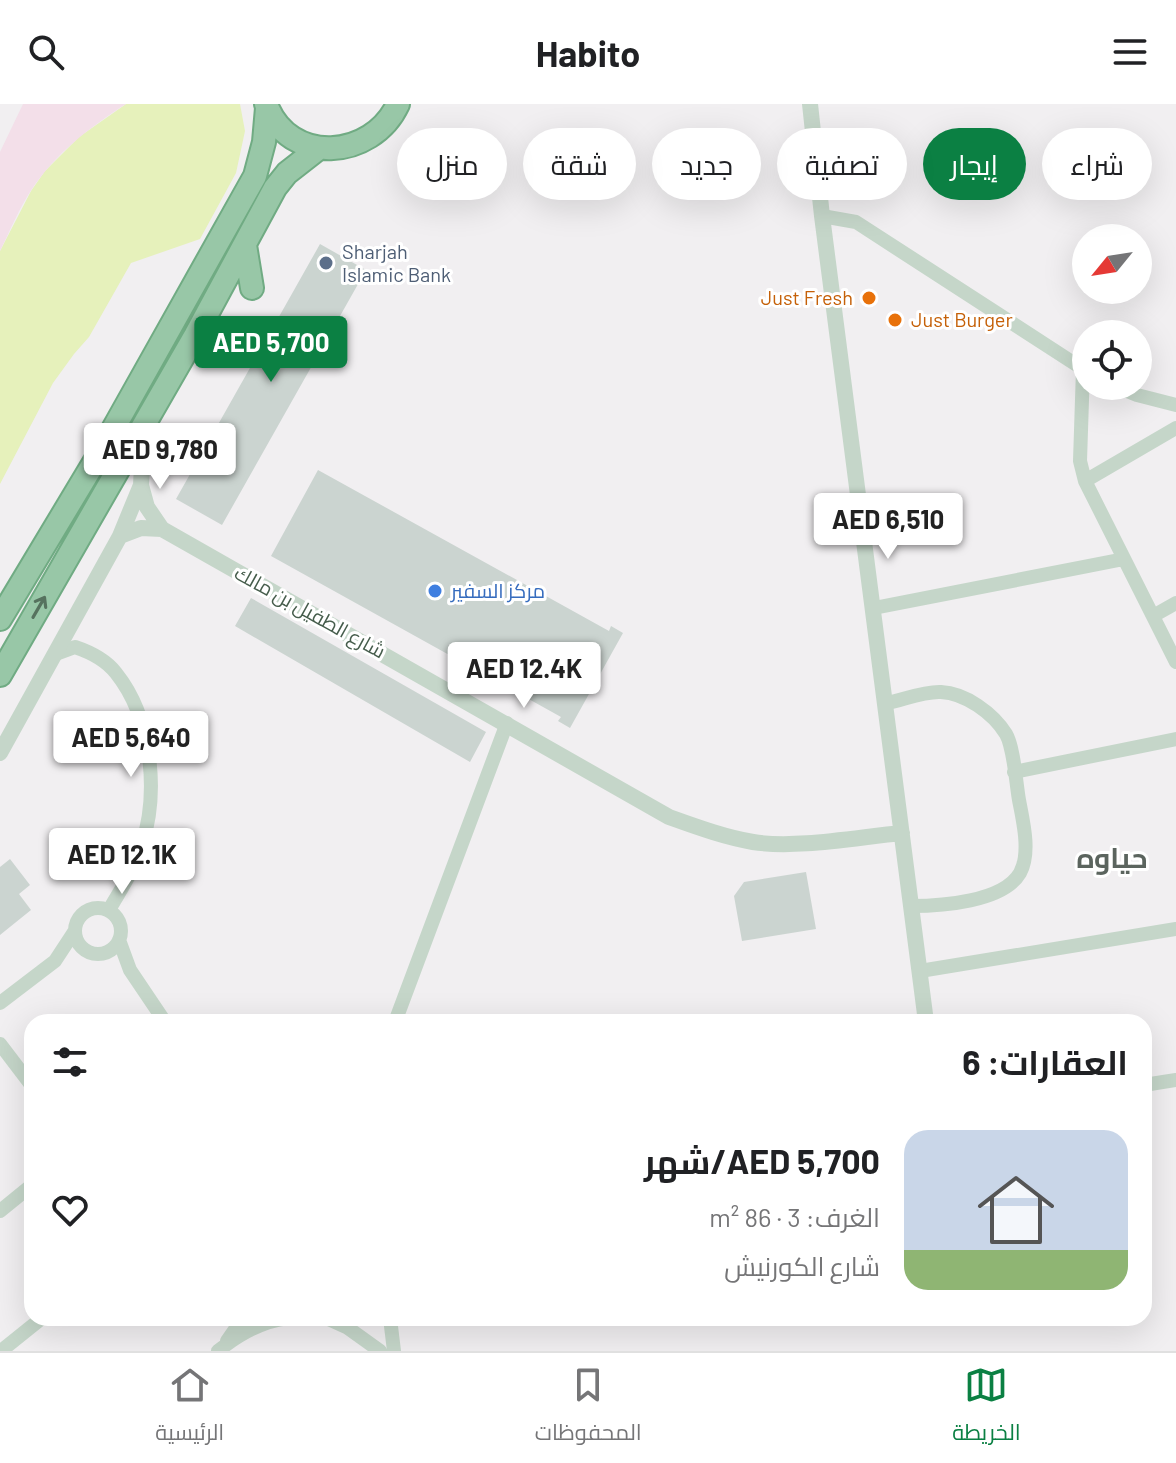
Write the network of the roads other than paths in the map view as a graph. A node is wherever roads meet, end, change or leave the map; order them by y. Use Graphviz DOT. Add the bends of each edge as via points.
graph roads {
  1 [pos="810,104"];
  2 [pos="399,105"];
  3 [pos="266,106"];
  4 [pos="319,148"];
  5 [pos="822,216"];
  6 [pos="245,245"];
  7 [pos="252,288"];
  8 [pos="1072,362"];
  9 [pos="1152,399"];
  10 [pos="1083,400"];
  11 [pos="1176,405"];
  12 [pos="1176,428"];
  13 [pos="135,443"];
  14 [pos="1085,481"];
  15 [pos="141,485"];
  16 [pos="162,529"];
  17 [pos="120,536"];
  18 [pos="1124,559"];
  19 [pos="1176,603"];
  20 [pos="874,608"];
  21 [pos="1153,616"];
  22 [pos="0,619"];
  23 [pos="73,621"];
  24 [pos="86,651"];
  25 [pos="56,654"];
  26 [pos="1176,662"];
  27 [pos="0,675"];
  28 [pos="887,703"];
  29 [pos="507,723"];
  30 [pos="1176,739"];
  31 [pos="0,753"];
  32 [pos="1014,772"];
  33 [pos="902,833"];
  34 [pos="911,906"];
  35 [pos="109,910"];
  36 [pos="1176,929"];
  37 [pos="74,932"];
  38 [pos="119,940"];
  39 [pos="96,954"];
  40 [pos="55,961"];
  41 [pos="920,971"];
  42 [pos="136,979"];
  43 [pos="0,1003"];
  44 [pos="160,1014"];
  45 [pos="398,1014"];
  46 [pos="925,1014"];
  47 [pos="0,1044"];
  48 [pos="24,1076"];
  49 [pos="1176,1080"];
  50 [pos="1152,1084"];
  51 [pos="24,1192"];
  52 [pos="0,1211"];
  53 [pos="32,1326"];
  54 [pos="237,1326"];
  55 [pos="257,1326"];
  56 [pos="344,1326"];
  57 [pos="391,1326"];
  58 [pos="220,1349"];
  59 [pos="1,1351"];
  60 [pos="380,1351"];
  61 [pos="394,1351"];
  1 -- 5 [label="street"];
  2 -- 4 [label="highway" via="374,136 357,145"];
  3 -- 4 [label="highway" via="288,135"];
  3 -- 22 [label="highway" via="255,176 106,443"];
  4 -- 6 [label="highway" via="275,188"];
  5 -- 8 [label="street" via="856,222"];
  5 -- 20 [label="street"];
  6 -- 7 [label="highway"];
  6 -- 13 [label="highway"];
  9 -- 11 [label="street"];
  10 -- 14 [label="street" via="1080,461"];
  12 -- 14 [label="street"];
  13 -- 15 [label="street"];
  27 -- 13 [label="highway, one-way"];
  14 -- 18 [label="street"];
  15 -- 16 [label="street" via="147,507"];
  15 -- 17 [label="street"];
  16 -- 17 [label="street" via="141,528"];
  16 -- 29 [label="street, شارع الطفيل بن مالك"];
  17 -- 23 [label="street"];
  18 -- 20 [label="street"];
  18 -- 21 [label="street"];
  19 -- 21 [label="street"];
  20 -- 28 [label="street"];
  21 -- 26 [label="street"];
  23 -- 24 [label="street"];
  23 -- 25 [label="street"];
  24 -- 25 [label="street" via="75,647"];
  24 -- 35 [label="street" via="116,673 132,699 149,761 151,807 143,844"];
  25 -- 31 [label="street"];
  28 -- 32 [label="street" via="939,692 965,697 1007,735"];
  28 -- 33 [label="street"];
  29 -- 33 [label="street, شارع الطفيل بن مالك" via="669,817 712,832 787,843"];
  29 -- 45 [label="street"];
  30 -- 32 [label="street"];
  32 -- 34 [label="street" via="1024,825 1020,872 990,894 952,904"];
  33 -- 34 [label="street"];
  34 -- 41 [label="street"];
  35 -- 37 [label="street" via="87,910"];
  35 -- 38 [label="street" via="118,920"];
  36 -- 41 [label="street"];
  37 -- 39 [label="street" via="79,945"];
  37 -- 40 [label="street"];
  38 -- 39 [label="street" via="108,952"];
  38 -- 42 [label="street"];
  39 -- 40 [label="street"];
  39 -- 42 [label="street"];
  40 -- 43 [label="street"];
  41 -- 46 [label="street"];
  42 -- 44 [label="street"];
  47 -- 48 [label="street"];
  49 -- 50 [label="street"];
  51 -- 52 [label="street"];
  53 -- 59 [label="street"];
  54 -- 58 [label="street"];
  55 -- 58 [label="street"];
  56 -- 60 [label="street"];
  57 -- 61 [label="street"];
}
